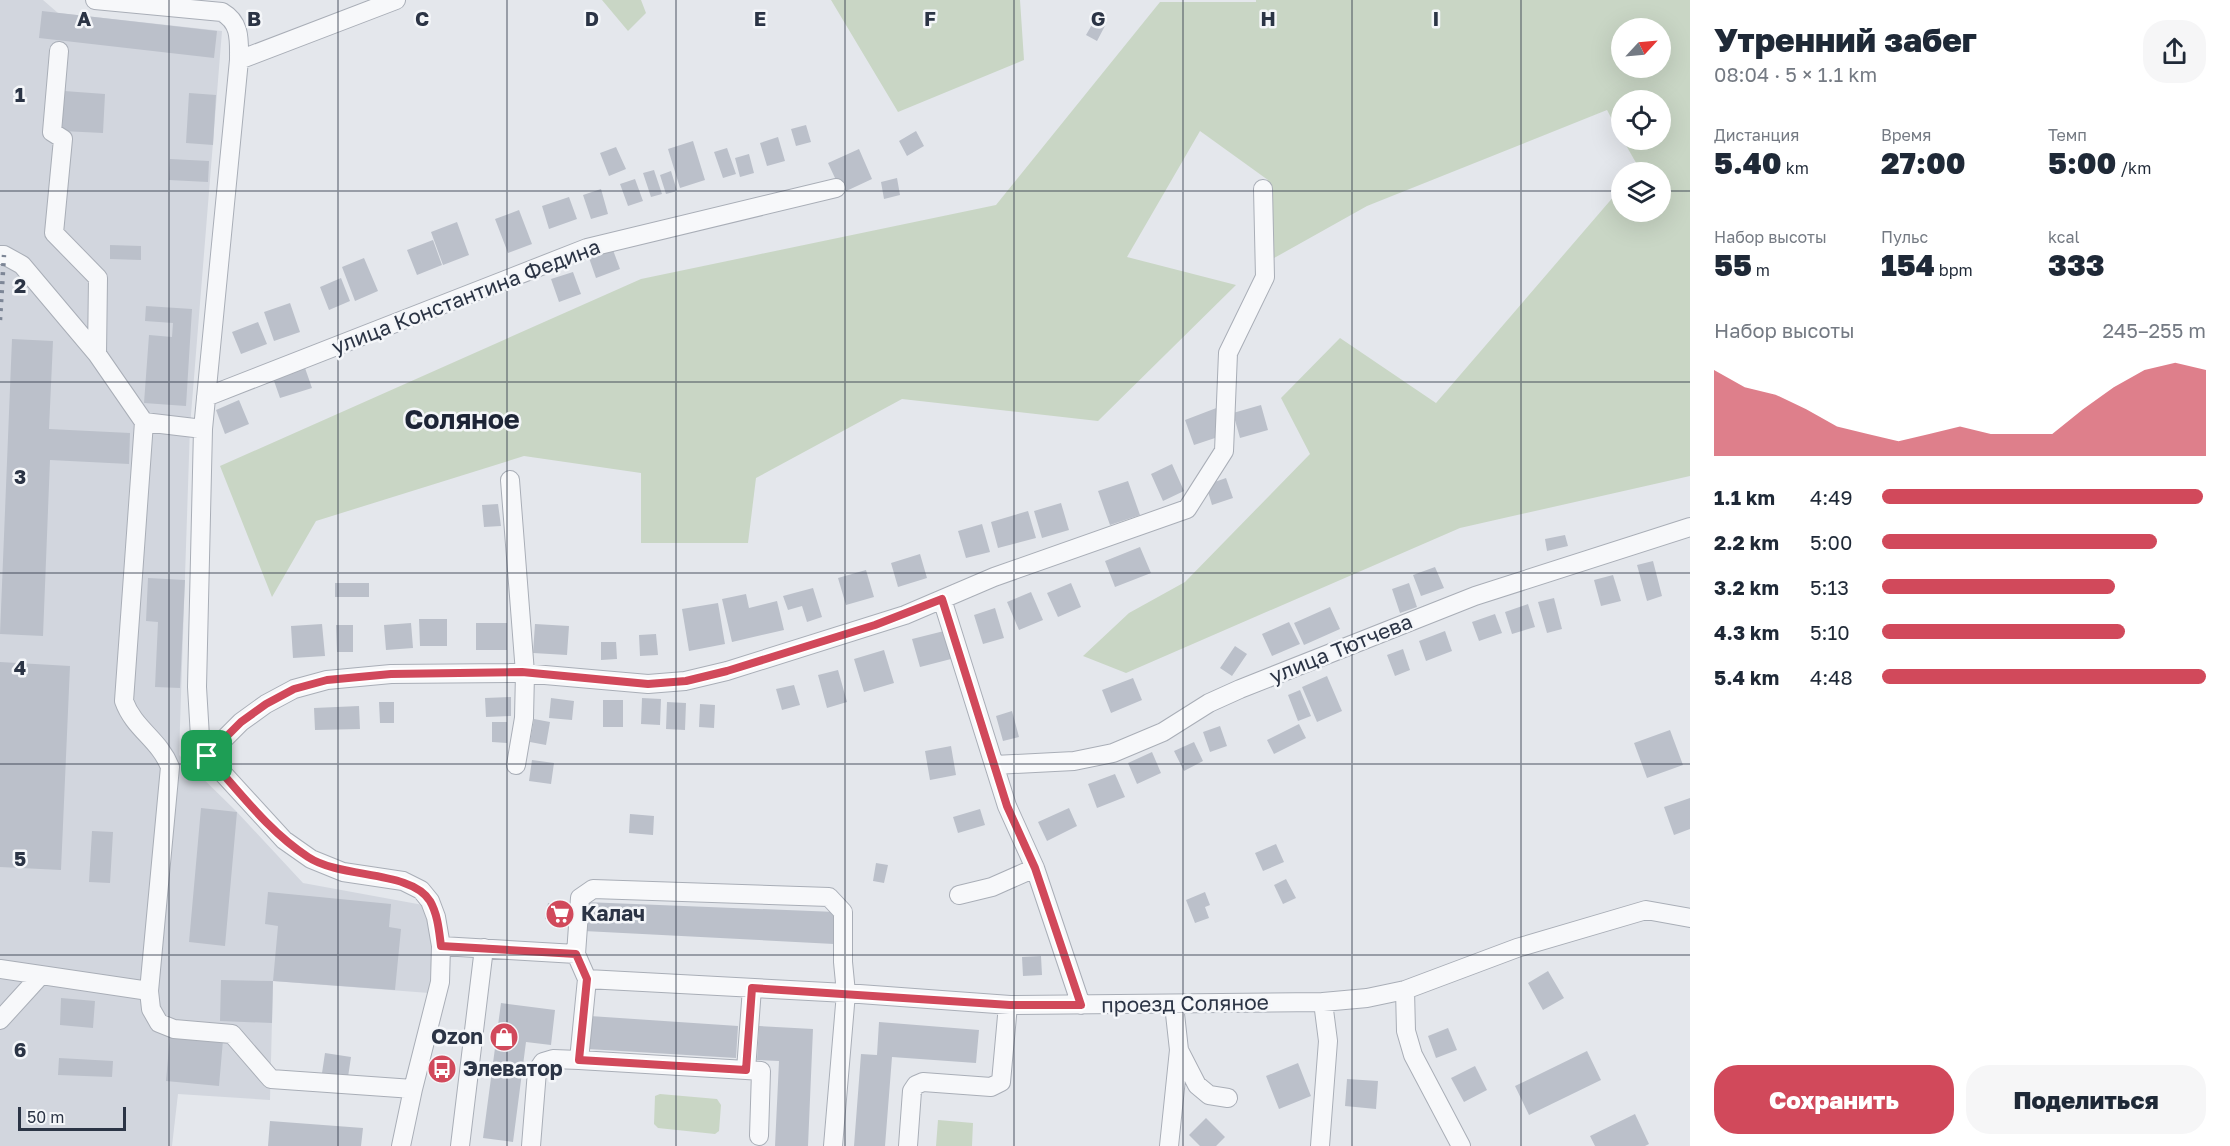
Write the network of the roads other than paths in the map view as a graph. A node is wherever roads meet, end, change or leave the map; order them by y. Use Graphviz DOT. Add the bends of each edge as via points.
graph roads {
  1 [pos="95,0"];
  2 [pos="396,0"];
  3 [pos="59,51"];
  4 [pos="239,60"];
  5 [pos="836,188"];
  6 [pos="1263,189"];
  7 [pos="0,255"];
  8 [pos="97,354"];
  9 [pos="206,396"];
  10 [pos="144,422"];
  11 [pos="203,429"];
  12 [pos="510,480"];
  13 [pos="1690,526"];
  14 [pos="942,599"];
  15 [pos="525,673"];
  16 [pos="207,756"];
  17 [pos="516,765"];
  18 [pos="995,765"];
  19 [pos="1035,868"];
  20 [pos="959,895"];
  21 [pos="1690,918"];
  22 [pos="441,946"];
  23 [pos="484,948"];
  24 [pos="576,954"];
  25 [pos="0,969"];
  26 [pos="41,975"];
  27 [pos="587,979"];
  28 [pos="752,988"];
  29 [pos="1405,990"];
  30 [pos="149,991"];
  31 [pos="846,993"];
  32 [pos="1323,1002"];
  33 [pos="1008,1005"];
  34 [pos="1081,1005"];
  35 [pos="1174,1005"];
  36 [pos="0,1020"];
  37 [pos="1179,1050"];
  38 [pos="579,1060"];
  39 [pos="746,1070"];
  40 [pos="413,1089"];
  41 [pos="1228,1098"];
  42 [pos="759,1136"];
  43 [pos="401,1146"];
  44 [pos="460,1146"];
  45 [pos="531,1146"];
  46 [pos="833,1146"];
  47 [pos="908,1146"];
  48 [pos="1169,1146"];
  49 [pos="1320,1146"];
  50 [pos="1461,1146"];
  1 -- 4 [label="street" via="222,12 236,25"];
  2 -- 4 [label="street"];
  3 -- 8 [label="street" via="52,132 63,140 54,233 98,278"];
  4 -- 9 [label="street"];
  5 -- 9 [label="street, улица Константина Федина" via="587,248"];
  6 -- 14 [label="street" via="1264,277 1228,353 1224,451 1187,509"];
  7 -- 8 [label="street" via="22,265"];
  8 -- 10 [label="street"];
  9 -- 11 [label="street"];
  10 -- 11 [label="street"];
  10 -- 30 [label="street" via="124,701 129,714 165,753 170,767"];
  11 -- 16 [label="street" via="197,687 200,737"];
  12 -- 15 [label="street"];
  13 -- 18 [label="street, улица Тютчева" via="1475,596 1240,689 1163,732 1113,753 1074,761"];
  14 -- 15 [label="street" via="875,625 686,681 648,684"];
  14 -- 18 [label="street"];
  15 -- 16 [label="street" via="391,674 327,680 294,689 266,704 241,722"];
  15 -- 17 [label="street" via="524,718"];
  16 -- 22 [label="street" via="284,840 311,859 343,872 403,881 421,890 436,916"];
  18 -- 19 [label="street" via="1007,806"];
  19 -- 20 [label="street" via="992,887"];
  19 -- 34 [label="street"];
  21 -- 29 [label="street, проезд Соляное" via="1646,910 1517,948"];
  22 -- 23 [label="street"];
  22 -- 40 [label="street" via="440,982"];
  23 -- 24 [label="street"];
  23 -- 44 [label="street"];
  24 -- 27 [label="street"];
  24 -- 31 [label="street" via="580,898 593,889 829,897 843,912"];
  25 -- 26 [label="street"];
  26 -- 30 [label="street"];
  26 -- 36 [label="street"];
  27 -- 28 [label="street, проезд Соляное"];
  27 -- 38 [label="street"];
  28 -- 31 [label="street, проезд Соляное"];
  28 -- 39 [label="street"];
  29 -- 32 [label="street, проезд Соляное"];
  29 -- 50 [label="street" via="1406,1031 1413,1055"];
  30 -- 40 [label="street" via="151,1009 159,1023 174,1029 232,1034 271,1079"];
  31 -- 33 [label="street, проезд Соляное"];
  31 -- 46 [label="street"];
  32 -- 35 [label="street, проезд Соляное"];
  32 -- 49 [label="street" via="1328,1041"];
  33 -- 34 [label="street, проезд Соляное"];
  33 -- 47 [label="street" via="1001,1082 991,1087 923,1082 916,1085 912,1091"];
  34 -- 35 [label="street, проезд Соляное"];
  35 -- 37 [label="street"];
  37 -- 41 [label="street" via="1197,1086 1209,1095"];
  37 -- 48 [label="street"];
  38 -- 39 [label="street"];
  38 -- 45 [label="street" via="553,1059 543,1062 537,1071"];
  39 -- 42 [label="street" via="761,1071"];
  40 -- 43 [label="street"];
}
